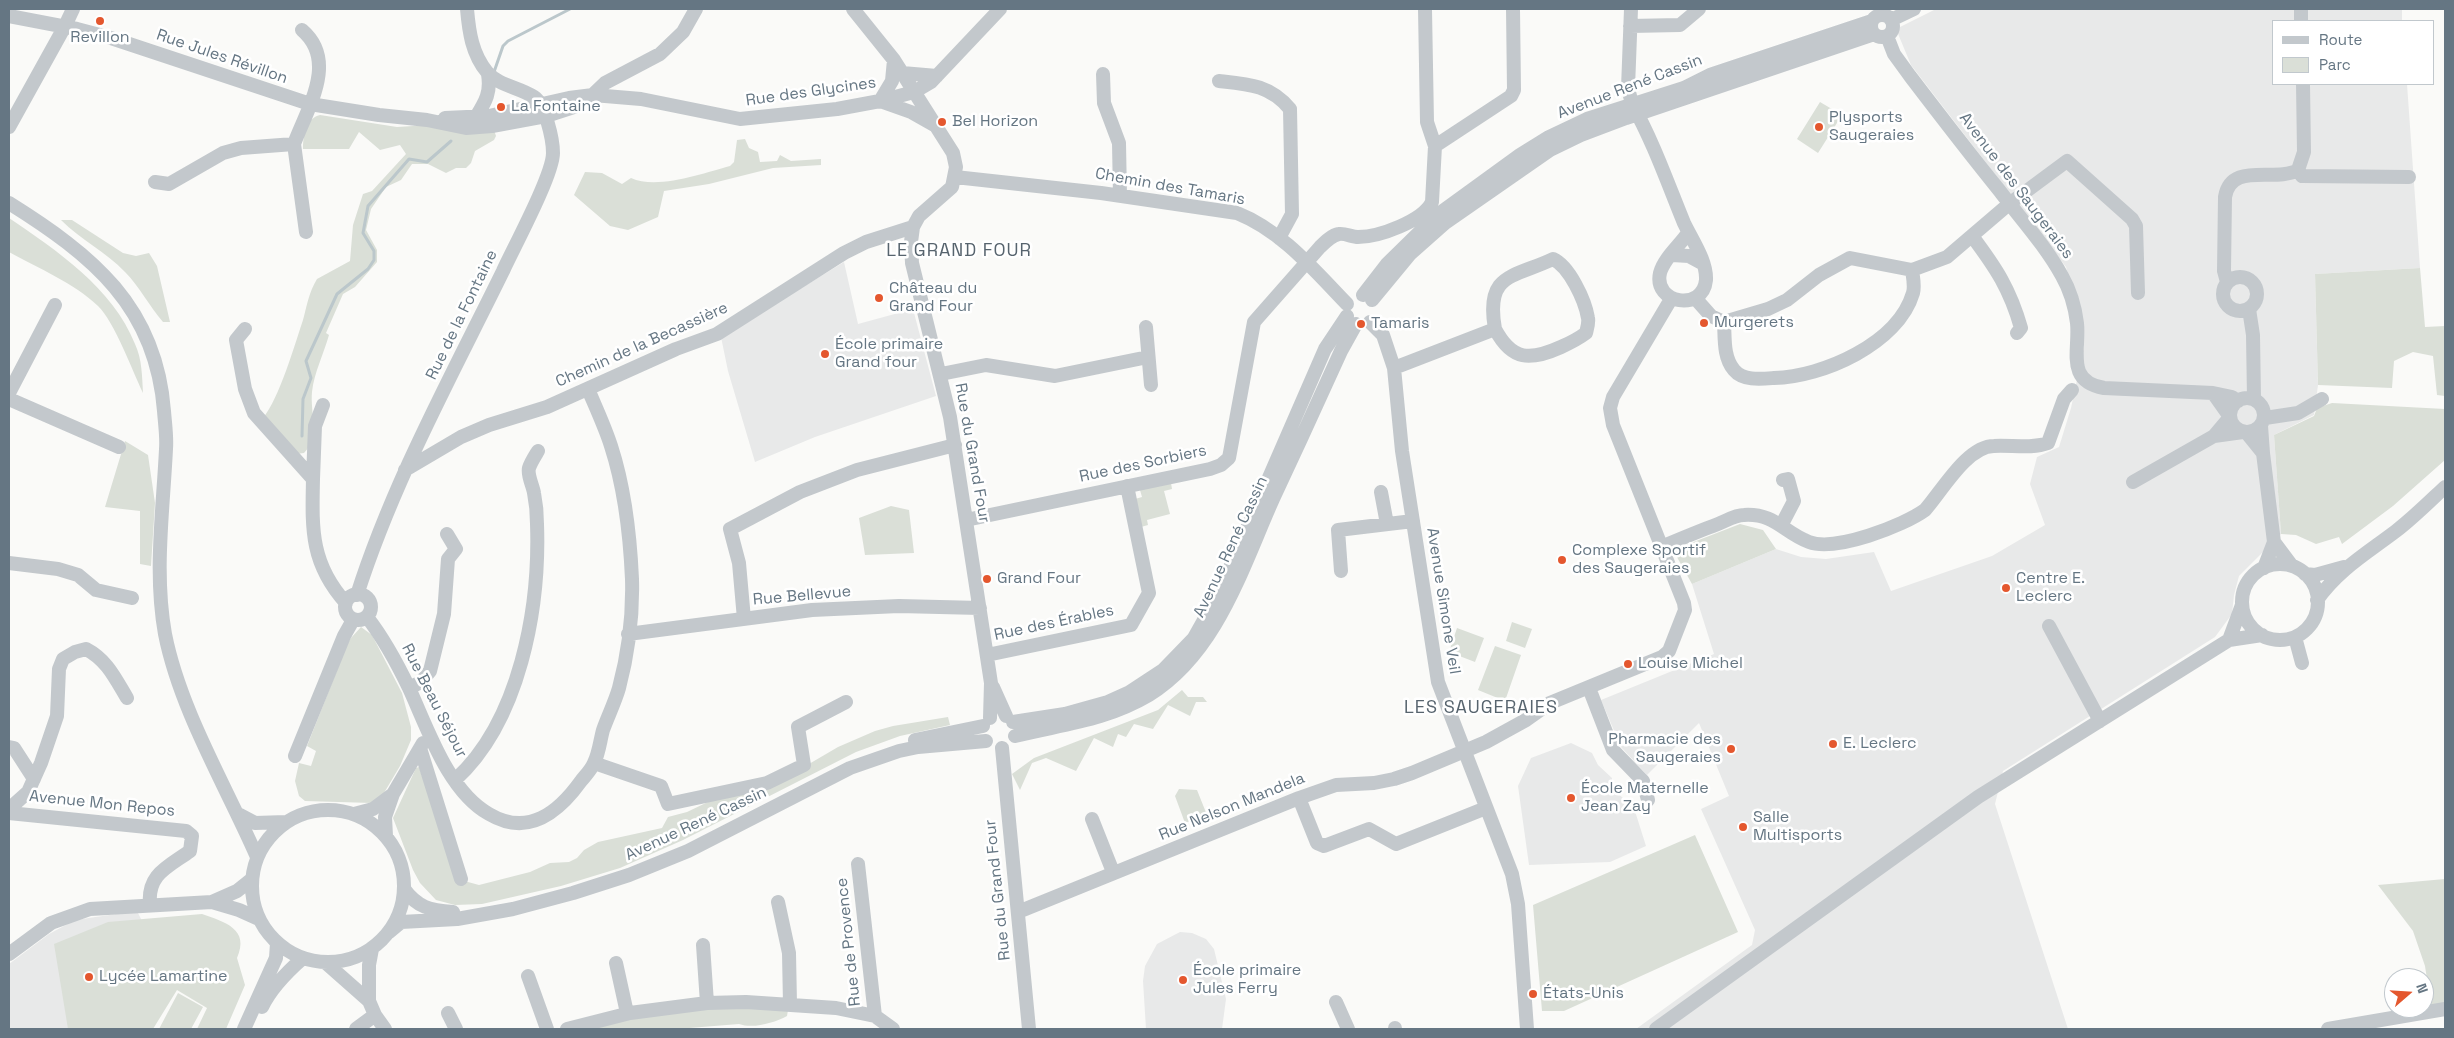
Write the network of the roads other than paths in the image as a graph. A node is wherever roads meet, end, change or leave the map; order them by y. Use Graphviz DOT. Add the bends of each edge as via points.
graph roads {
  1 [pos="73,9"];
  2 [pos="467,9"];
  3 [pos="696,9"];
  4 [pos="853,9"];
  5 [pos="1000,9"];
  6 [pos="1425,9"];
  7 [pos="1513,9"];
  8 [pos="1631,9"];
  9 [pos="1699,9"];
  10 [pos="1914,9"];
  11 [pos="9,16"];
  12 [pos="1880,22"];
  13 [pos="65,26"];
  14 [pos="1630,26"];
  15 [pos="302,30"];
  16 [pos="894,60"];
  17 [pos="902,73"];
  18 [pos="488,74"];
  19 [pos="1103,74"];
  20 [pos="937,76"];
  21 [pos="1219,81"];
  22 [pos="2302,85"];
  23 [pos="914,92"];
  24 [pos="593,95"];
  25 [pos="880,101"];
  26 [pos="310,104"];
  27 [pos="1635,109"];
  28 [pos="543,110"];
  29 [pos="476,116"];
  30 [pos="427,120"];
  31 [pos="935,126"];
  32 [pos="9,127"];
  33 [pos="294,144"];
  34 [pos="1435,146"];
  35 [pos="2298,170"];
  36 [pos="955,177"];
  37 [pos="2409,177"];
  38 [pos="155,182"];
  39 [pos="1120,196"];
  40 [pos="9,203"];
  41 [pos="2009,204"];
  42 [pos="913,227"];
  43 [pos="306,232"];
  44 [pos="1688,232"];
  45 [pos="1972,236"];
  46 [pos="1279,238"];
  47 [pos="1672,254"];
  48 [pos="1306,262"];
  49 [pos="1702,263"];
  50 [pos="1912,270"];
  51 [pos="2228,282"];
  52 [pos="2138,293"];
  53 [pos="1368,297"];
  54 [pos="1695,298"];
  55 [pos="1671,299"];
  56 [pos="55,305"];
  57 [pos="2249,309"];
  58 [pos="1355,316"];
  59 [pos="1724,322"];
  60 [pos="1146,327"];
  61 [pos="1495,328"];
  62 [pos="245,329"];
  63 [pos="2017,334"];
  64 [pos="1148,357"];
  65 [pos="1394,368"];
  66 [pos="2078,372"];
  67 [pos="941,374"];
  68 [pos="1152,385"];
  69 [pos="2094,386"];
  70 [pos="588,390"];
  71 [pos="2072,390"];
  72 [pos="9,392"];
  73 [pos="2214,393"];
  74 [pos="2322,398"];
  75 [pos="9,399"];
  76 [pos="2254,399"];
  77 [pos="2238,400"];
  78 [pos="323,405"];
  79 [pos="2230,417"];
  80 [pos="2263,422"];
  81 [pos="2244,432"];
  82 [pos="2214,436"];
  83 [pos="955,445"];
  84 [pos="120,447"];
  85 [pos="538,451"];
  86 [pos="2262,452"];
  87 [pos="406,470"];
  88 [pos="313,479"];
  89 [pos="1782,480"];
  90 [pos="2133,482"];
  91 [pos="1127,486"];
  92 [pos="2445,487"];
  93 [pos="1382,492"];
  94 [pos="966,520"];
  95 [pos="1412,521"];
  96 [pos="1387,524"];
  97 [pos="1782,524"];
  98 [pos="447,534"];
  99 [pos="2274,542"];
  100 [pos="1661,547"];
  101 [pos="9,562"];
  102 [pos="2349,565"];
  103 [pos="2292,566"];
  104 [pos="2264,568"];
  105 [pos="1341,570"];
  106 [pos="2305,574"];
  107 [pos="132,598"];
  108 [pos="352,599"];
  109 [pos="2317,600"];
  110 [pos="2242,605"];
  111 [pos="980,608"];
  112 [pos="360,618"];
  113 [pos="744,619"];
  114 [pos="2050,626"];
  115 [pos="628,634"];
  116 [pos="2262,635"];
  117 [pos="2295,637"];
  118 [pos="2229,640"];
  119 [pos="987,655"];
  120 [pos="2302,663"];
  121 [pos="991,683"];
  122 [pos="409,688"];
  123 [pos="1589,688"];
  124 [pos="127,698"];
  125 [pos="846,702"];
  126 [pos="797,712"];
  127 [pos="1010,719"];
  128 [pos="2100,721"];
  129 [pos="986,722"];
  130 [pos="798,727"];
  131 [pos="428,733"];
  132 [pos="1015,736"];
  133 [pos="986,741"];
  134 [pos="9,748"];
  135 [pos="420,748"];
  136 [pos="1002,748"];
  137 [pos="1464,752"];
  138 [pos="295,756"];
  139 [pos="594,763"];
  140 [pos="34,779"];
  141 [pos="455,780"];
  142 [pos="393,794"];
  143 [pos="1299,798"];
  144 [pos="1648,800"];
  145 [pos="1486,808"];
  146 [pos="9,811"];
  147 [pos="238,814"];
  148 [pos="354,814"];
  149 [pos="1092,820"];
  150 [pos="286,822"];
  151 [pos="386,836"];
  152 [pos="257,857"];
  153 [pos="858,864"];
  154 [pos="1113,872"];
  155 [pos="252,879"];
  156 [pos="461,879"];
  157 [pos="404,889"];
  158 [pos="212,902"];
  159 [pos="778,902"];
  160 [pos="150,905"];
  161 [pos="1018,912"];
  162 [pos="259,919"];
  163 [pos="389,932"];
  164 [pos="276,943"];
  165 [pos="703,945"];
  166 [pos="372,949"];
  167 [pos="9,954"];
  168 [pos="303,958"];
  169 [pos="326,963"];
  170 [pos="616,963"];
  171 [pos="528,976"];
  172 [pos="369,1001"];
  173 [pos="1336,1002"];
  174 [pos="707,1003"];
  175 [pos="790,1004"];
  176 [pos="2445,1010"];
  177 [pos="448,1013"];
  178 [pos="627,1013"];
  179 [pos="375,1015"];
  180 [pos="875,1016"];
  181 [pos="244,1029"];
  182 [pos="249,1029"];
  183 [pos="356,1029"];
  184 [pos="385,1029"];
  185 [pos="456,1029"];
  186 [pos="547,1029"];
  187 [pos="567,1029"];
  188 [pos="893,1029"];
  189 [pos="1029,1029"];
  190 [pos="1348,1029"];
  191 [pos="1527,1029"];
  192 [pos="1656,1029"];
  193 [pos="2328,1029"];
  1 -- 13 [label="street"];
  2 -- 18 [label="street" via="475,55"];
  3 -- 24 [label="street" via="683,32 660,54 605,83"];
  4 -- 16 [label="street"];
  5 -- 20 [label="street, Rue des Glycines"];
  6 -- 34 [label="street" via="1427,122"];
  7 -- 34 [label="street" via="1514,90 1511,96"];
  8 -- 14 [label="street"];
  9 -- 14 [label="street" via="1680,25"];
  10 -- 12 [label="street, Avenue René Cassin"];
  11 -- 13 [label="street, Rue Jules Révillon"];
  12 -- 27 [label="street, Avenue René Cassin"];
  12 -- 41 [label="street, Avenue des Saugeraies" via="1894,54"];
  13 -- 26 [label="street, Rue Jules Révillon" via="111,38"];
  13 -- 32 [label="street"];
  14 -- 27 [label="street" via="1628,88"];
  15 -- 26 [label="street" via="320,56 318,80"];
  16 -- 17 [label="street"];
  16 -- 25 [label="street" via="892,81"];
  17 -- 20 [label="street"];
  17 -- 23 [label="street"];
  18 -- 28 [label="street" via="535,97"];
  18 -- 29 [label="street" via="490,88"];
  19 -- 39 [label="street" via="1104,104 1119,143"];
  20 -- 23 [label="street, Rue des Glycines"];
  21 -- 46 [label="street" via="1256,85 1290,108 1292,214"];
  22 -- 35 [label="street" via="2304,152"];
  23 -- 25 [label="street, Rue des Glycines"];
  23 -- 31 [label="street"];
  24 -- 25 [label="street, Rue des Glycines" via="641,99 740,119"];
  24 -- 28 [label="street, Rue Jules Révillon"];
  25 -- 31 [label="street" via="911,112"];
  26 -- 30 [label="street, Rue Jules Révillon"];
  26 -- 33 [label="street"];
  27 -- 44 [label="street"];
  27 -- 53 [label="street, Avenue René Cassin" via="1565,129 1520,155 1436,216 1387,264"];
  28 -- 29 [label="street, Rue Jules Révillon"];
  28 -- 30 [label="street, Rue Jules Révillon" via="492,126 466,128"];
  28 -- 87 [label="street, Rue de la Fontaine" via="553,153 550,169"];
  29 -- 30 [label="street, Rue Jules Révillon"];
  31 -- 36 [label="street" via="953,153"];
  33 -- 38 [label="street" via="240,148 223,153 169,184"];
  33 -- 43 [label="street"];
  34 -- 48 [label="street, Rue des Sorbiers" via="1430,207 1406,223 1380,233 1358,237 1339,234"];
  35 -- 37 [label="street" via="2302,176"];
  35 -- 51 [label="street" via="2286,175 2244,175 2226,187 2224,271"];
  36 -- 39 [label="street, Chemin des Tamaris"];
  36 -- 42 [label="street" via="952,187 919,216"];
  39 -- 46 [label="street, Chemin des Tamaris" via="1237,213 1257,221"];
  40 -- 147 [label="street" via="78,250 107,277 126,300 150,346 163,397 167,446 159,571 166,635 176,674 206,750"];
  41 -- 45 [label="street"];
  41 -- 52 [label="street" via="2067,161 2132,218 2136,226"];
  41 -- 66 [label="street, Avenue des Saugeraies" via="2062,276 2077,324"];
  42 -- 67 [label="street, Rue du Grand Four" via="912,263"];
  42 -- 70 [label="street, Chemin de la Becassière" via="844,252 717,334 676,349"];
  44 -- 47 [label="street"];
  44 -- 49 [label="street"];
  45 -- 50 [label="street" via="1948,257"];
  45 -- 63 [label="street" via="2004,280 2013,299 2021,328"];
  46 -- 48 [label="street, Chemin des Tamaris"];
  47 -- 49 [label="street" via="1689,256"];
  47 -- 55 [label="street" via="1663,266 1659,280"];
  48 -- 58 [label="street, Chemin des Tamaris"];
  48 -- 91 [label="street, Rue des Sorbiers" via="1254,322 1229,458 1210,469"];
  49 -- 54 [label="street" via="1705,286"];
  50 -- 59 [label="street" via="1850,258 1819,275 1787,300"];
  50 -- 59 [label="street" via="1913,292 1902,314 1879,339 1860,353 1796,378 1760,379 1734,371 1727,358"];
  51 -- 57 [label="street" via="2222,292 2224,303 2238,312"];
  51 -- 57 [label="street" via="2232,278 2244,277 2253,283 2257,294"];
  53 -- 58 [label="street" via="1353,296"];
  53 -- 58 [label="street" via="1376,309 1373,318"];
  54 -- 55 [label="street" via="1683,302"];
  54 -- 59 [label="street" via="1711,316"];
  55 -- 100 [label="street, Rue Nelson Mandela" via="1617,389 1610,408 1615,432"];
  56 -- 72 [label="street"];
  57 -- 76 [label="street" via="2253,335"];
  58 -- 65 [label="street, Avenue Simone Veil" via="1383,335"];
  58 -- 127 [label="street, Avenue René Cassin" via="1325,349 1217,597 1194,638 1163,670 1108,702 1065,714"];
  58 -- 132 [label="street, Avenue René Cassin" via="1223,610 1196,653 1150,694 1113,713 1073,725"];
  60 -- 64 [label="street"];
  61 -- 61 [label="street" via="1502,342 1515,353 1540,356 1586,333 1588,318 1574,282 1562,263 1553,259 1508,277 1499,285 1491,304"];
  61 -- 65 [label="street"];
  62 -- 88 [label="street" via="236,340 245,389 254,413"];
  64 -- 67 [label="street" via="1055,376 986,365"];
  64 -- 68 [label="street"];
  65 -- 95 [label="street, Avenue Simone Veil"];
  66 -- 69 [label="street"];
  66 -- 71 [label="street, Avenue des Saugeraies"];
  67 -- 83 [label="street, Rue du Grand Four"];
  69 -- 71 [label="street"];
  69 -- 73 [label="street"];
  70 -- 87 [label="street, Chemin de la Becassière" via="489,425"];
  70 -- 115 [label="street, Rue Beau Séjour" via="611,445 624,496 632,581"];
  71 -- 97 [label="street, Avenue des Saugeraies" via="2064,399 2048,443 2040,446 1991,446 1978,450 1918,515 1835,545 1819,545 1791,533"];
  73 -- 77 [label="street"];
  73 -- 79 [label="street"];
  74 -- 80 [label="street" via="2298,413"];
  75 -- 84 [label="street"];
  76 -- 77 [label="street"];
  76 -- 80 [label="street" via="2262,407"];
  77 -- 79 [label="street"];
  78 -- 88 [label="street" via="315,426"];
  79 -- 81 [label="street" via="2234,426"];
  79 -- 82 [label="street"];
  80 -- 81 [label="street" via="2256,430"];
  80 -- 86 [label="street"];
  81 -- 82 [label="street"];
  81 -- 86 [label="street"];
  82 -- 90 [label="street"];
  83 -- 94 [label="street, Rue du Grand Four"];
  83 -- 113 [label="street" via="857,470 800,492 730,529 739,563"];
  85 -- 141 [label="street" via="529,469 537,523 536,578 526,644 500,716 483,749"];
  86 -- 99 [label="street"];
  87 -- 108 [label="street, Rue de la Fontaine"];
  88 -- 108 [label="street" via="314,544 332,588"];
  89 -- 97 [label="street" via="1788,479 1794,501"];
  91 -- 94 [label="street, Rue des Sorbiers"];
  91 -- 119 [label="street, Rue des Érables" via="1149,593 1131,625"];
  92 -- 102 [label="street" via="2398,530"];
  93 -- 96 [label="street"];
  94 -- 111 [label="street, Rue du Grand Four"];
  95 -- 96 [label="street"];
  95 -- 137 [label="street, Avenue Simone Veil" via="1438,682"];
  96 -- 105 [label="street" via="1338,530"];
  97 -- 100 [label="street" via="1742,514"];
  98 -- 122 [label="street" via="456,549 448,559 444,614 430,671 421,682"];
  99 -- 103 [label="street"];
  99 -- 104 [label="street"];
  100 -- 123 [label="street, Rue Nelson Mandela" via="1685,610 1669,651 1662,657"];
  101 -- 107 [label="street" via="58,569 78,575 96,590"];
  102 -- 106 [label="street" via="2315,575"];
  102 -- 109 [label="street"];
  103 -- 104 [label="street"];
  103 -- 106 [label="street"];
  104 -- 110 [label="street" via="2247,583"];
  106 -- 109 [label="street"];
  108 -- 112 [label="street" via="345,611"];
  108 -- 112 [label="street" via="365,597 370,603"];
  109 -- 117 [label="street" via="2312,622"];
  110 -- 116 [label="street" via="2252,628"];
  110 -- 118 [label="street"];
  111 -- 113 [label="street, Rue Bellevue" via="899,606 812,610"];
  111 -- 119 [label="street, Rue du Grand Four"];
  112 -- 122 [label="street, Rue Beau Séjour" via="383,639"];
  112 -- 138 [label="street" via="344,636"];
  113 -- 115 [label="street, Rue Bellevue"];
  114 -- 128 [label="street"];
  115 -- 139 [label="street, Rue Beau Séjour" via="619,689"];
  116 -- 117 [label="street" via="2272,639"];
  116 -- 118 [label="street"];
  117 -- 120 [label="street"];
  118 -- 128 [label="street"];
  119 -- 121 [label="street, Rue du Grand Four"];
  121 -- 127 [label="street, Rue du Grand Four"];
  121 -- 129 [label="street, Rue du Grand Four"];
  122 -- 131 [label="street, Rue Beau Séjour"];
  123 -- 137 [label="street, Rue Nelson Mandela" via="1550,703 1526,720"];
  123 -- 144 [label="street" via="1613,750 1643,781"];
  124 -- 140 [label="street" via="99,656 86,649 63,659 59,669 57,716"];
  125 -- 130 [label="street"];
  126 -- 130 [label="street"];
  127 -- 129 [label="street" via="996,714"];
  127 -- 132 [label="street"];
  128 -- 192 [label="street" via="1970,802"];
  129 -- 133 [label="street" via="982,731"];
  129 -- 157 [label="street, Avenue René Cassin" via="899,743 850,761 676,848 577,885 457,912 438,911 414,902"];
  130 -- 139 [label="street" via="804,765 767,784 668,804 661,786"];
  131 -- 135 [label="street"];
  131 -- 141 [label="street, Rue Beau Séjour"];
  132 -- 136 [label="street"];
  133 -- 136 [label="street" via="995,748"];
  133 -- 163 [label="street, Avenue René Cassin" via="918,747 850,768 688,851 583,890 512,909 457,919 401,922"];
  134 -- 140 [label="street" via="14,748"];
  135 -- 142 [label="street"];
  135 -- 156 [label="street"];
  136 -- 161 [label="street, Rue du Grand Four"];
  137 -- 143 [label="street, Rue Nelson Mandela" via="1394,779 1336,785"];
  137 -- 145 [label="street, Avenue Simone Veil"];
  139 -- 141 [label="street, Rue Beau Séjour" via="570,796 552,813 529,822 502,820 488,814"];
  140 -- 146 [label="street" via="28,792"];
  142 -- 148 [label="street" via="372,809"];
  142 -- 151 [label="street" via="385,817"];
  143 -- 145 [label="street" via="1317,842 1324,846 1369,828 1396,844"];
  143 -- 154 [label="street, Rue Nelson Mandela"];
  145 -- 191 [label="street, Avenue Simone Veil" via="1512,874 1518,904"];
  146 -- 160 [label="street, Avenue Mon Repos" via="186,831 192,836 190,851 157,874 149,894"];
  147 -- 150 [label="street" via="255,823"];
  147 -- 152 [label="street"];
  148 -- 150 [label="street" via="319,810"];
  148 -- 151 [label="street" via="372,823"];
  149 -- 154 [label="street"];
  150 -- 152 [label="street" via="266,841"];
  151 -- 157 [label="street" via="403,870"];
  152 -- 155 [label="street"];
  153 -- 180 [label="street, Rue de Provence"];
  154 -- 161 [label="street, Rue Nelson Mandela"];
  155 -- 158 [label="street" via="237,891"];
  155 -- 162 [label="street"];
  157 -- 163 [label="street" via="398,916"];
  158 -- 160 [label="street"];
  158 -- 162 [label="street"];
  159 -- 175 [label="street" via="789,953"];
  160 -- 167 [label="street" via="90,909 67,916 51,923"];
  161 -- 189 [label="street, Rue du Grand Four"];
  162 -- 164 [label="street"];
  163 -- 166 [label="street"];
  164 -- 168 [label="street"];
  164 -- 181 [label="street" via="276,958"];
  165 -- 174 [label="street"];
  166 -- 169 [label="street" via="343,962"];
  166 -- 172 [label="street"];
  168 -- 169 [label="street"];
  168 -- 182 [label="street" via="266,998"];
  169 -- 172 [label="street"];
  170 -- 178 [label="street"];
  171 -- 186 [label="street"];
  172 -- 179 [label="street"];
  173 -- 190 [label="street"];
  174 -- 175 [label="street, Rue de Provence"];
  174 -- 178 [label="street, Rue de Provence"];
  175 -- 180 [label="street, Rue de Provence"];
  176 -- 193 [label="street"];
  177 -- 185 [label="street"];
  178 -- 187 [label="street, Rue de Provence"];
  179 -- 183 [label="street"];
  179 -- 184 [label="street"];
  180 -- 188 [label="street, Rue de Provence"];
}
